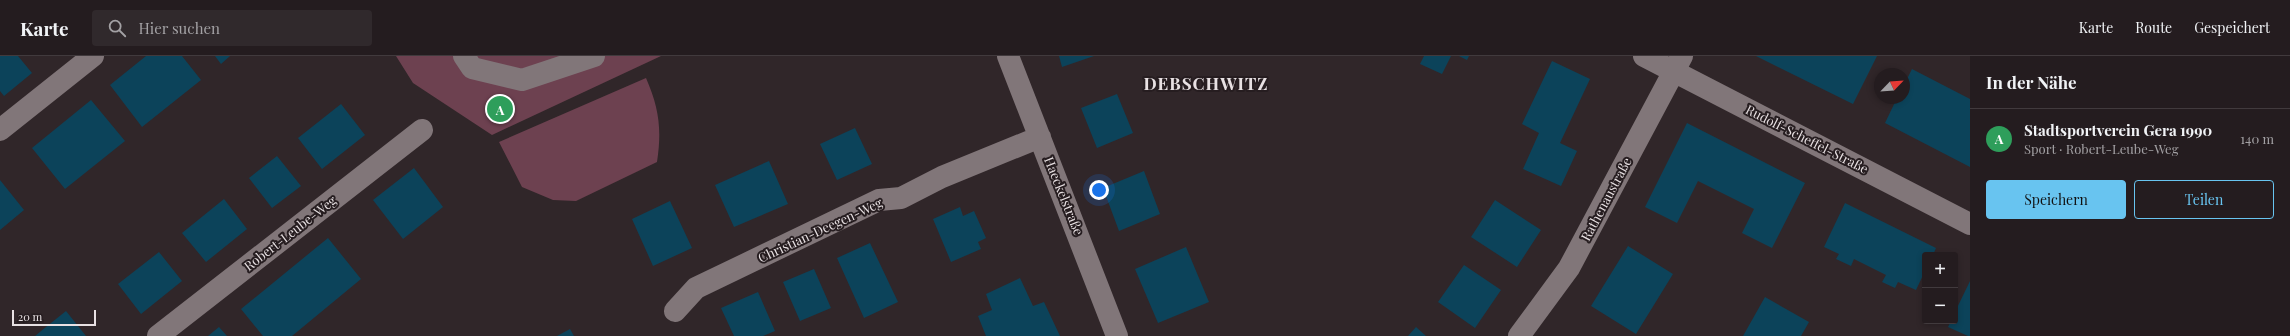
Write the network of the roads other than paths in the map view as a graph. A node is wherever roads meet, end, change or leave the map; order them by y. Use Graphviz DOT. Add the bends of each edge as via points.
graph roads {
  1 [pos="93,56"];
  2 [pos="464,56"];
  3 [pos="594,56"];
  4 [pos="1008,56"];
  5 [pos="1644,56"];
  6 [pos="1678,63"];
  7 [pos="0,130"];
  8 [pos="422,130"];
  9 [pos="1040,137"];
  10 [pos="1970,224"];
  11 [pos="675,311"];
  12 [pos="158,336"];
  13 [pos="1117,336"];
  14 [pos="1519,336"];
  1 -- 7 [label="street"];
  2 -- 3 [label="street" via="472,68 522,80"];
  4 -- 9 [label="street, Haeckelstraße"];
  5 -- 6 [label="street, Rudolf-Scheffel-Straße"];
  6 -- 10 [label="street, Rudolf-Scheffel-Straße"];
  6 -- 14 [label="street, Rathenaustraße" via="1569,268"];
  8 -- 12 [label="street, Robert-Leube-Weg"];
  9 -- 11 [label="street, Christian-Deegen-Weg" via="942,177 900,198 872,203 696,288"];
  9 -- 13 [label="street, Haeckelstraße"];
}
